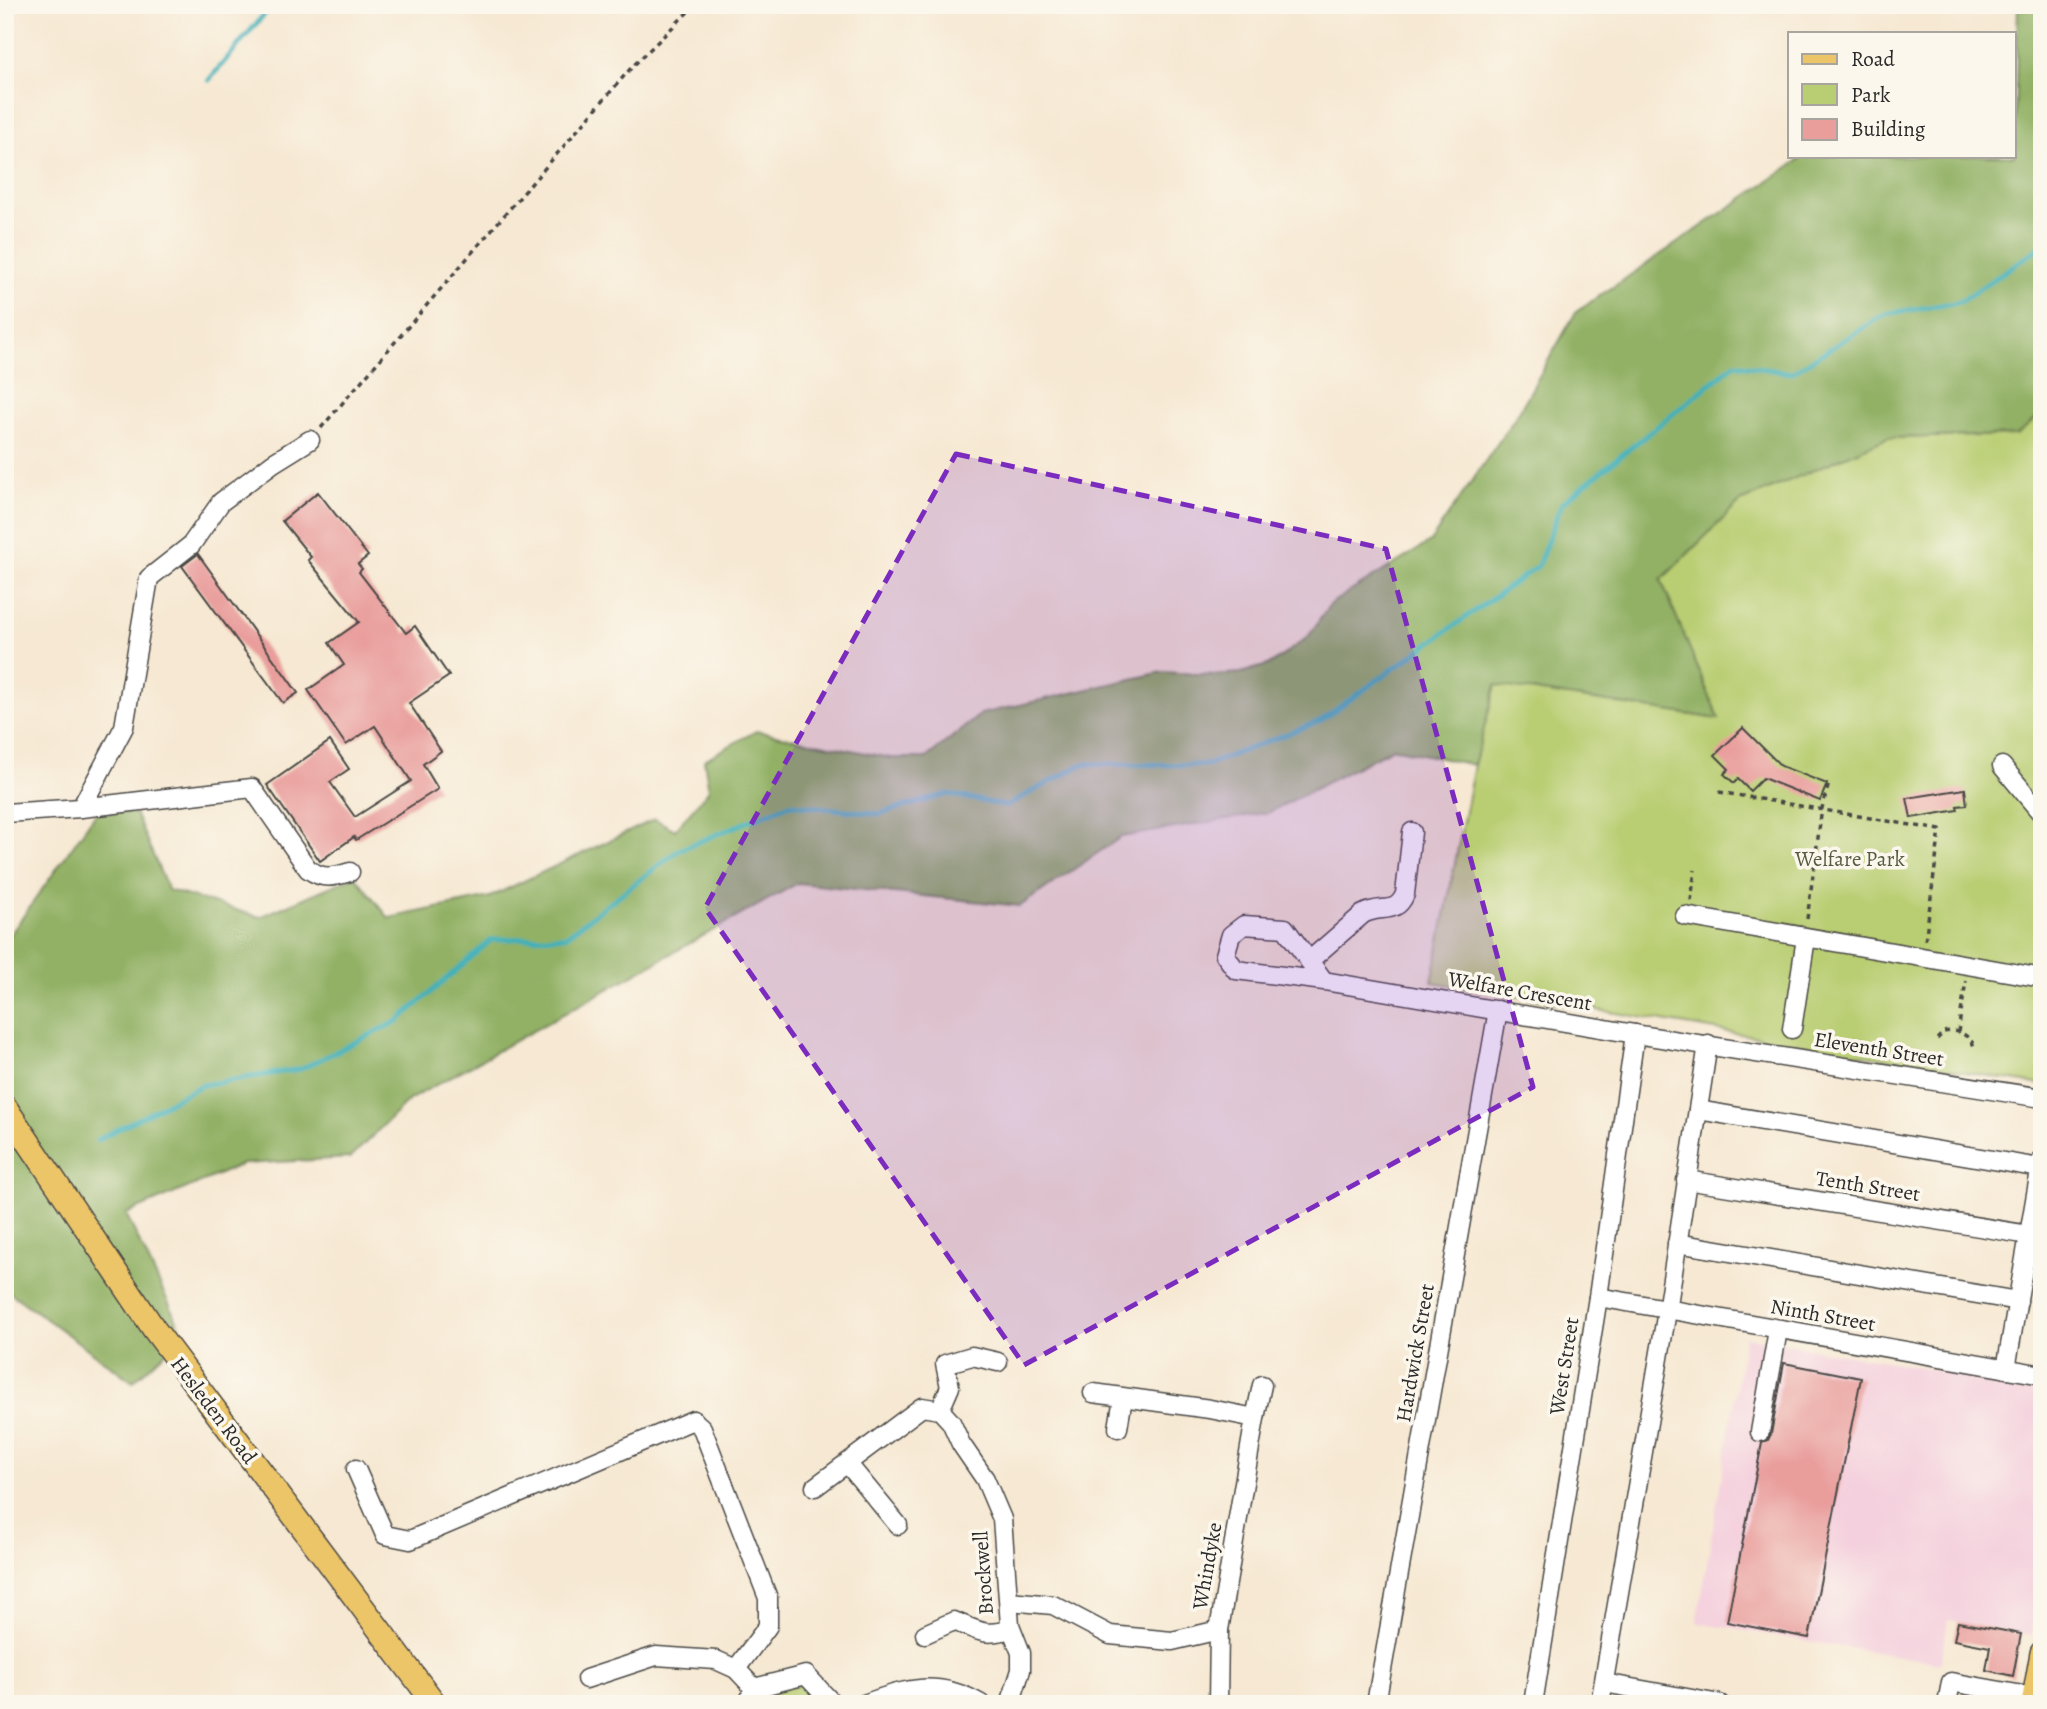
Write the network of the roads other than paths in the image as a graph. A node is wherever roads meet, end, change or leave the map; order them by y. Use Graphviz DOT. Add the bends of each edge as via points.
graph roads {
  1 [pos="310,440"];
  2 [pos="2002,766"];
  3 [pos="81,808"];
  4 [pos="5,813"];
  5 [pos="2042,814"];
  6 [pos="1412,832"];
  7 [pos="350,872"];
  8 [pos="1687,916"];
  9 [pos="1806,930"];
  10 [pos="1309,961"];
  11 [pos="2042,978"];
  12 [pos="1324,981"];
  13 [pos="1498,1010"];
  14 [pos="1792,1029"];
  15 [pos="1635,1034"];
  16 [pos="1709,1044"];
  17 [pos="2042,1098"];
  18 [pos="5,1107"];
  19 [pos="1698,1110"];
  20 [pos="2041,1163"];
  21 [pos="1686,1180"];
  22 [pos="2035,1236"];
  23 [pos="1677,1243"];
  24 [pos="1598,1297"];
  25 [pos="2018,1301"];
  26 [pos="1667,1311"];
  27 [pos="1778,1330"];
  28 [pos="998,1362"];
  29 [pos="2006,1369"];
  30 [pos="2042,1375"];
  31 [pos="1262,1385"];
  32 [pos="1093,1393"];
  33 [pos="1123,1398"];
  34 [pos="940,1410"];
  35 [pos="1255,1418"];
  36 [pos="1118,1428"];
  37 [pos="1760,1432"];
  38 [pos="847,1463"];
  39 [pos="356,1469"];
  40 [pos="816,1486"];
  41 [pos="898,1525"];
  42 [pos="1009,1601"];
  43 [pos="1012,1629"];
  44 [pos="1219,1630"];
  45 [pos="925,1633"];
  46 [pos="2042,1653"];
  47 [pos="736,1669"];
  48 [pos="586,1679"];
  49 [pos="1604,1683"];
  50 [pos="751,1696"];
  51 [pos="2033,1700"];
  52 [pos="435,1704"];
  53 [pos="832,1704"];
  54 [pos="864,1704"];
  55 [pos="981,1704"];
  56 [pos="1010,1704"];
  57 [pos="1218,1704"];
  58 [pos="1376,1704"];
  59 [pos="1533,1704"];
  60 [pos="1600,1704"];
  61 [pos="1720,1704"];
  62 [pos="1947,1704"];
  1 -- 3 [label="street" via="221,502 191,545 149,578 124,727"];
  2 -- 5 [label="street"];
  3 -- 4 [label="street"];
  3 -- 7 [label="street" via="252,788 308,869 330,878"];
  6 -- 10 [label="street" via="1402,904 1363,914"];
  8 -- 9 [label="street"];
  9 -- 11 [label="street" via="1923,958"];
  9 -- 14 [label="street"];
  10 -- 12 [label="street, Welfare Crescent"];
  10 -- 12 [label="street, Welfare Crescent" via="1285,928 1244,925 1231,935 1225,955 1236,970"];
  12 -- 13 [label="street, Welfare Crescent"];
  13 -- 15 [label="street, Welfare Crescent"];
  13 -- 58 [label="street, Hardwick Street"];
  15 -- 16 [label="street, Welfare Crescent"];
  15 -- 24 [label="street, West Street"];
  16 -- 17 [label="street, Eleventh Street"];
  16 -- 19 [label="street"];
  18 -- 52 [label="main road, Hesleden Road" via="154,1329"];
  19 -- 20 [label="street"];
  19 -- 21 [label="street"];
  20 -- 22 [label="street"];
  21 -- 22 [label="street, Tenth Street"];
  21 -- 23 [label="street"];
  22 -- 25 [label="street"];
  23 -- 25 [label="street"];
  23 -- 26 [label="street"];
  24 -- 26 [label="street, Ninth Street"];
  24 -- 59 [label="street, West Street"];
  25 -- 29 [label="street"];
  26 -- 27 [label="street, Ninth Street"];
  26 -- 49 [label="street"];
  27 -- 29 [label="street, Ninth Street"];
  27 -- 37 [label="street"];
  28 -- 34 [label="street" via="972,1356 945,1364 950,1387"];
  29 -- 30 [label="street, Ninth Street"];
  31 -- 35 [label="street, Whindyke"];
  32 -- 33 [label="street"];
  33 -- 35 [label="street"];
  33 -- 36 [label="street"];
  34 -- 38 [label="street" via="922,1407"];
  34 -- 42 [label="street, Brockwell" via="985,1479 1002,1519"];
  35 -- 44 [label="street, Whindyke"];
  38 -- 40 [label="street"];
  38 -- 41 [label="street"];
  39 -- 47 [label="street" via="385,1535 410,1540 693,1420 702,1428 768,1598 768,1626"];
  42 -- 43 [label="street, Brockwell"];
  42 -- 44 [label="street, Whindyke" via="1053,1605 1110,1635 1172,1641"];
  43 -- 45 [label="street" via="994,1634 954,1621"];
  43 -- 56 [label="street, Brockwell" via="1021,1670"];
  44 -- 57 [label="street"];
  46 -- 51 [label="main road"];
  47 -- 48 [label="street" via="716,1660 656,1656"];
  47 -- 50 [label="street"];
  49 -- 60 [label="street"];
  49 -- 61 [label="street"];
  50 -- 53 [label="street" via="806,1675"];
  51 -- 62 [label="street" via="1951,1682"];
  54 -- 55 [label="street" via="918,1687 944,1689"];
}
